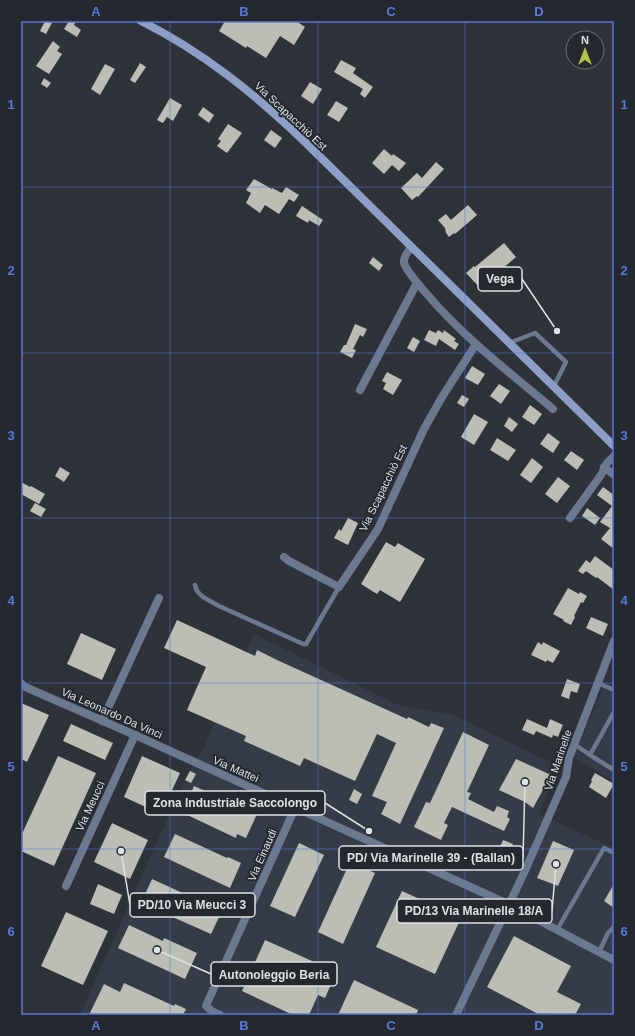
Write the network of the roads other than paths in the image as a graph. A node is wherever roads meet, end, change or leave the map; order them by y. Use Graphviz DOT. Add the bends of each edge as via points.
graph roads {
  1 [pos="141,21"];
  2 [pos="411,247"];
  3 [pos="417,283"];
  4 [pos="509,343"];
  5 [pos="476,344"];
  6 [pos="554,386"];
  7 [pos="360,390"];
  8 [pos="554,409"];
  9 [pos="614,446"];
  10 [pos="614,456"];
  11 [pos="604,467"];
  12 [pos="614,475"];
  13 [pos="570,518"];
  14 [pos="284,557"];
  15 [pos="195,585"];
  16 [pos="339,587"];
  17 [pos="159,598"];
  18 [pos="614,641"];
  19 [pos="21,683"];
  20 [pos="598,683"];
  21 [pos="614,690"];
  22 [pos="614,712"];
  23 [pos="102,721"];
  24 [pos="135,735"];
  25 [pos="574,744"];
  26 [pos="590,755"];
  27 [pos="196,763"];
  28 [pos="614,770"];
  29 [pos="295,808"];
  30 [pos="614,853"];
  31 [pos="66,886"];
  32 [pos="508,904"];
  33 [pos="614,927"];
  34 [pos="557,930"];
  35 [pos="599,952"];
  36 [pos="614,960"];
  37 [pos="220,1015"];
  38 [pos="456,1015"];
  1 -- 2 [label="main road, Via Scapacchiò Est" via="195,51 254,95"];
  2 -- 3 [label="street" via="404,258 404,263"];
  2 -- 4 [label="main road, Via Scapacchiò Est"];
  3 -- 5 [label="street" via="442,312"];
  3 -- 7 [label="street"];
  4 -- 6 [label="main road, Via Scapacchiò Est"];
  4 -- 6 [label="lane" via="535,333 566,362"];
  5 -- 8 [label="street"];
  5 -- 16 [label="street, Via Scapacchiò Est" via="424,429 378,529"];
  6 -- 9 [label="main road, Via Scapacchiò Est"];
  10 -- 11 [label="street"];
  11 -- 12 [label="street"];
  11 -- 13 [label="street"];
  14 -- 16 [label="street"];
  15 -- 16 [label="lane" via="203,597 303,644 306,644 312,635"];
  17 -- 23 [label="street"];
  18 -- 20 [label="street, Via Marinelle"];
  19 -- 23 [label="street, Via Leonardo Da Vinci" via="22,686"];
  20 -- 21 [label="lane"];
  20 -- 25 [label="street, Via Marinelle"];
  22 -- 26 [label="lane"];
  23 -- 24 [label="street, Via Leonardo Da Vinci"];
  24 -- 27 [label="street, Via Leonardo Da Vinci"];
  24 -- 31 [label="street, Via Meucci"];
  25 -- 26 [label="lane"];
  25 -- 32 [label="street, Via Marinelle" via="566,777"];
  26 -- 28 [label="lane"];
  27 -- 29 [label="street, Via Mattei"];
  29 -- 32 [label="street, Via Mattei"];
  29 -- 37 [label="street, Via Einaudi" via="206,1006"];
  30 -- 34 [label="lane" via="604,848"];
  32 -- 34 [label="street, Via Mattei"];
  32 -- 38 [label="street, Via Marinelle"];
  33 -- 35 [label="lane" via="608,933"];
  34 -- 35 [label="street, Via Mattei"];
  35 -- 36 [label="street, Via Mattei"];
}
